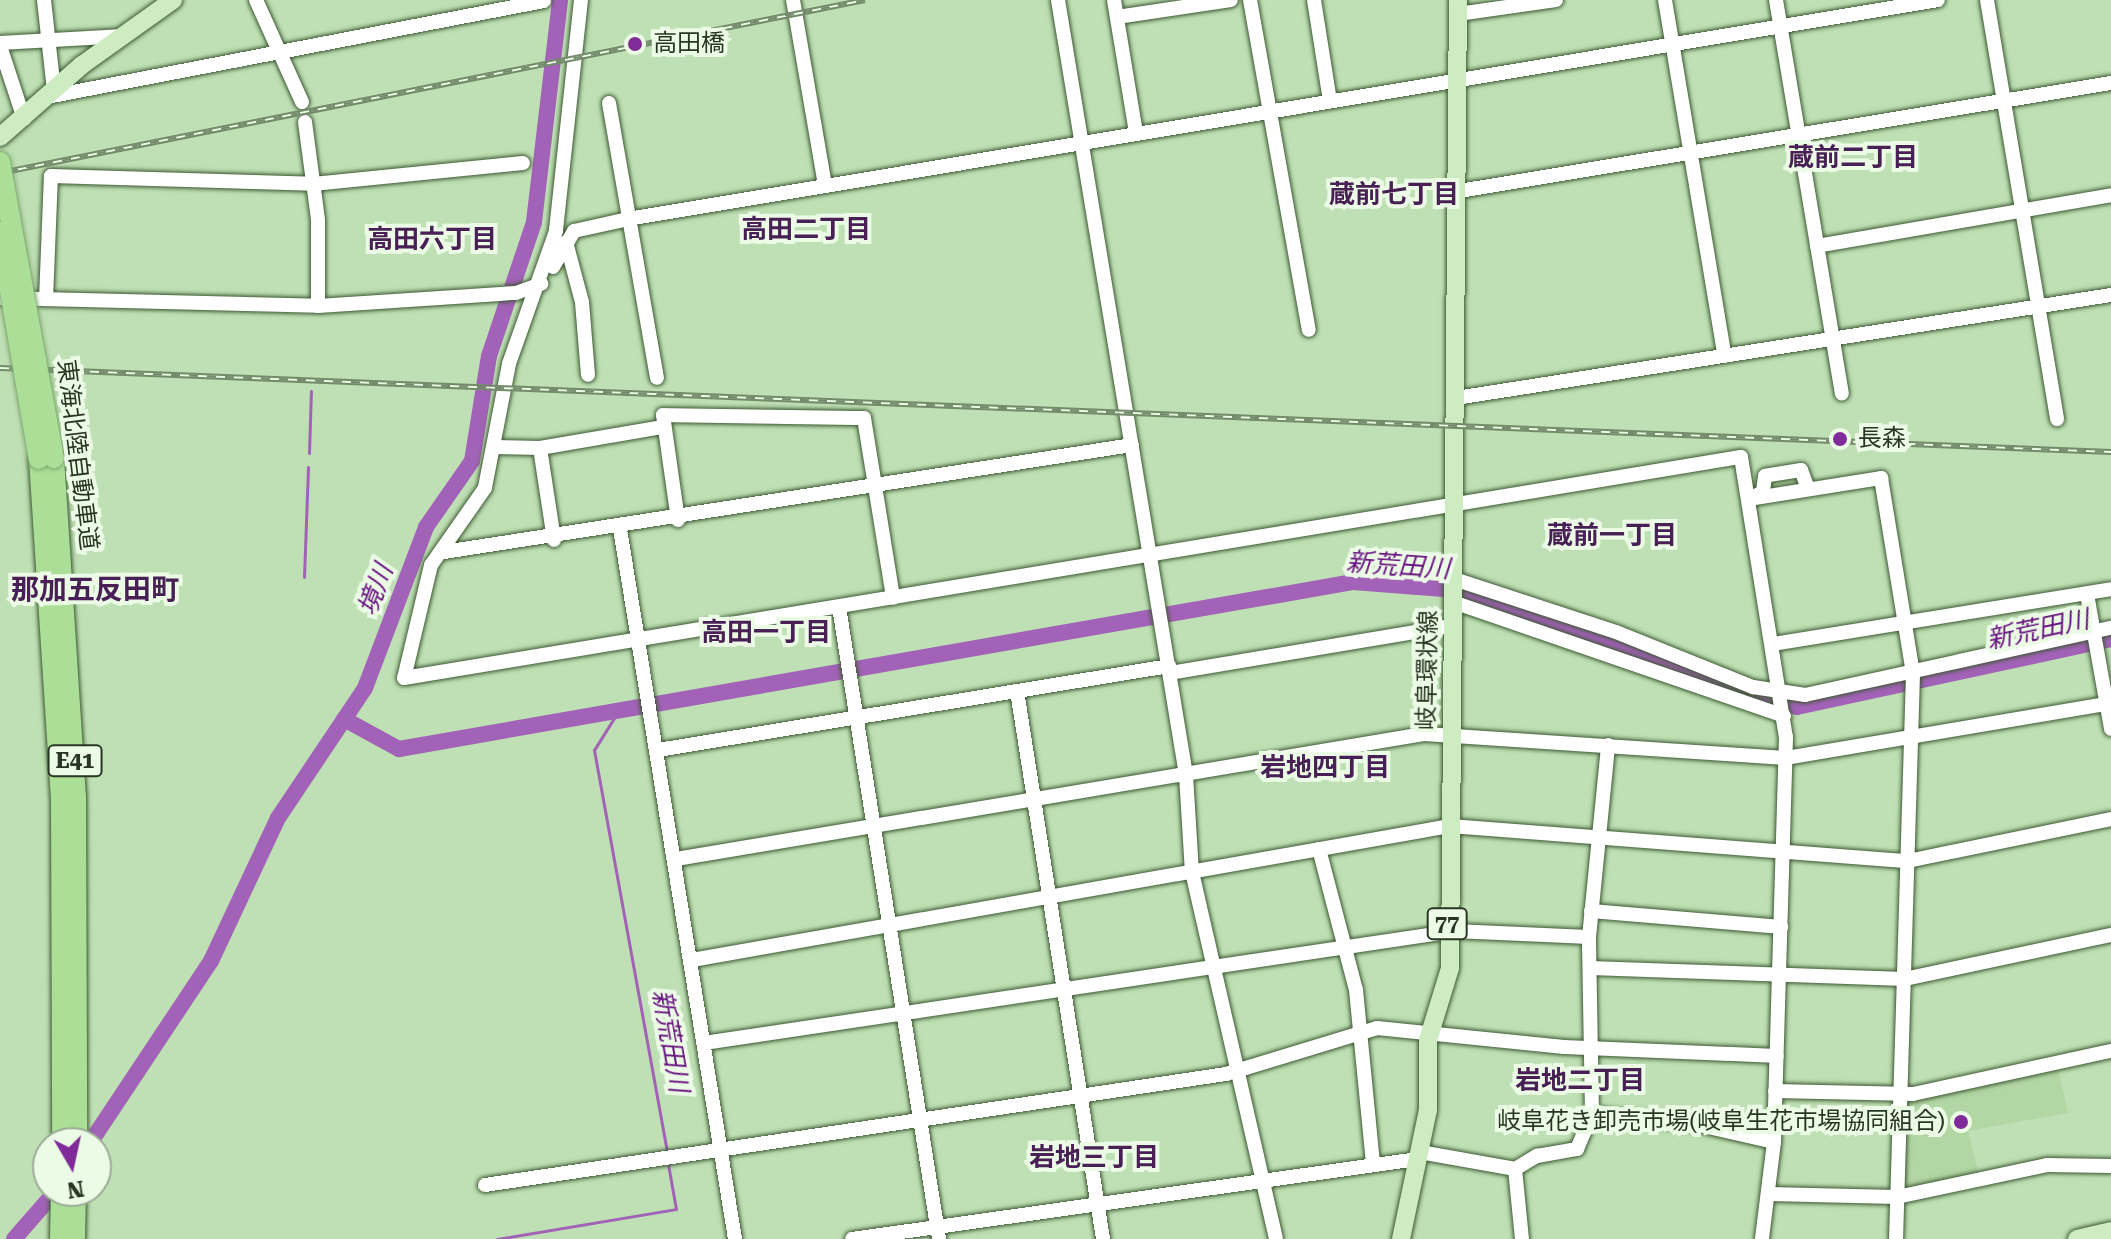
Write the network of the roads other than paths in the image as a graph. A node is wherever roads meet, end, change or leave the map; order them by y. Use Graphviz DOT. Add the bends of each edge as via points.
graph roads {
  1 [pos="44,0"];
  2 [pos="173,0"];
  3 [pos="256,0"];
  4 [pos="581,0"];
  5 [pos="793,0"];
  6 [pos="1058,0"];
  7 [pos="1114,0"];
  8 [pos="1231,0"];
  9 [pos="1250,0"];
  10 [pos="1314,0"];
  11 [pos="1556,0"];
  12 [pos="1665,0"];
  13 [pos="1776,0"];
  14 [pos="1938,0"];
  15 [pos="1987,0"];
  16 [pos="544,1"];
  17 [pos="1458,7"];
  18 [pos="1117,17"];
  19 [pos="1780,26"];
  20 [pos="124,36"];
  21 [pos="47,40"];
  22 [pos="0,44"];
  23 [pos="1672,45"];
  24 [pos="279,51"];
  25 [pos="1460,80"];
  26 [pos="2111,83"];
  27 [pos="50,94"];
  28 [pos="1330,101"];
  29 [pos="2004,101"];
  30 [pos="302,102"];
  31 [pos="609,103"];
  32 [pos="1274,110"];
  33 [pos="24,119"];
  34 [pos="305,122"];
  35 [pos="1136,133"];
  36 [pos="1799,135"];
  37 [pos="0,137"];
  38 [pos="1082,143"];
  39 [pos="1691,153"];
  40 [pos="0,162"];
  41 [pos="523,163"];
  42 [pos="313,184"];
  43 [pos="825,185"];
  44 [pos="1459,191"];
  45 [pos="2111,195"];
  46 [pos="2022,211"];
  47 [pos="628,219"];
  48 [pos="0,232"];
  49 [pos="570,237"];
  50 [pos="1817,246"];
  51 [pos="535,288"];
  52 [pos="2111,295"];
  53 [pos="0,298"];
  54 [pos="46,299"];
  55 [pos="318,306"];
  56 [pos="2037,308"];
  57 [pos="1309,330"];
  58 [pos="1832,338"];
  59 [pos="1724,354"];
  60 [pos="588,375"];
  61 [pos="657,378"];
  62 [pos="1842,394"];
  63 [pos="1456,398"];
  64 [pos="2057,419"];
  65 [pos="663,427"];
  66 [pos="1132,445"];
  67 [pos="495,447"];
  68 [pos="540,448"];
  69 [pos="46,458"];
  70 [pos="875,488"];
  71 [pos="1749,499"];
  72 [pos="1455,504"];
  73 [pos="678,520"];
  74 [pos="620,529"];
  75 [pos="554,540"];
  76 [pos="444,552"];
  77 [pos="1150,555"];
  78 [pos="1454,579"];
  79 [pos="2111,589"];
  80 [pos="2087,594"];
  81 [pos="893,598"];
  82 [pos="1453,602"];
  83 [pos="839,607"];
  84 [pos="1905,622"];
  85 [pos="1452,626"];
  86 [pos="2111,628"];
  87 [pos="2092,630"];
  88 [pos="639,640"];
  89 [pos="1773,644"];
  90 [pos="1169,669"];
  91 [pos="1913,673"];
  92 [pos="1017,691"];
  93 [pos="1781,693"];
  94 [pos="2108,704"];
  95 [pos="1784,713"];
  96 [pos="857,717"];
  97 [pos="2111,729"];
  98 [pos="1451,731"];
  99 [pos="1913,737"];
  100 [pos="1608,745"];
  101 [pos="658,750"];
  102 [pos="1786,758"];
  103 [pos="1186,775"];
  104 [pos="1036,800"];
  105 [pos="2111,819"];
  106 [pos="1450,826"];
  107 [pos="875,827"];
  108 [pos="1598,840"];
  109 [pos="1319,849"];
  110 [pos="1784,857"];
  111 [pos="676,859"];
  112 [pos="1908,861"];
  113 [pos="1192,872"];
  114 [pos="1052,896"];
  115 [pos="1591,911"];
  116 [pos="891,925"];
  117 [pos="1781,927"];
  118 [pos="1447,932"];
  119 [pos="2111,935"];
  120 [pos="1589,937"];
  121 [pos="1344,946"];
  122 [pos="692,960"];
  123 [pos="1214,966"];
  124 [pos="1590,968"];
  125 [pos="1779,975"];
  126 [pos="1905,979"];
  127 [pos="1066,989"];
  128 [pos="905,1013"];
  129 [pos="1431,1028"];
  130 [pos="1357,1030"];
  131 [pos="704,1043"];
  132 [pos="1593,1047"];
  133 [pos="2111,1051"];
  134 [pos="1777,1056"];
  135 [pos="71,1064"];
  136 [pos="1241,1070"];
  137 [pos="1775,1091"];
  138 [pos="1081,1095"];
  139 [pos="1900,1095"];
  140 [pos="1592,1114"];
  141 [pos="921,1119"];
  142 [pos="64,1127"];
  143 [pos="76,1127"];
  144 [pos="1774,1142"];
  145 [pos="721,1149"];
  146 [pos="1419,1156"];
  147 [pos="1373,1162"];
  148 [pos="2111,1166"];
  149 [pos="1515,1169"];
  150 [pos="1267,1177"];
  151 [pos="485,1185"];
  152 [pos="1769,1194"];
  153 [pos="1897,1197"];
  154 [pos="1097,1202"];
  155 [pos="64,1207"];
  156 [pos="74,1207"];
  157 [pos="2111,1231"];
  158 [pos="938,1233"];
  159 [pos="70,1236"];
  160 [pos="735,1239"];
  161 [pos="852,1239"];
  162 [pos="1103,1239"];
  163 [pos="1276,1239"];
  164 [pos="1401,1239"];
  165 [pos="1522,1239"];
  166 [pos="1762,1239"];
  167 [pos="1896,1239"];
  168 [pos="2077,1239"];
  1 -- 21 [label="street"];
  2 -- 20 [label="main road"];
  3 -- 24 [label="street"];
  4 -- 51 [label="street" via="556,231"];
  5 -- 43 [label="street"];
  6 -- 38 [label="street"];
  7 -- 18 [label="street"];
  8 -- 18 [label="street"];
  9 -- 32 [label="street"];
  10 -- 28 [label="street"];
  11 -- 17 [label="street"];
  12 -- 23 [label="street"];
  13 -- 19 [label="street"];
  14 -- 19 [label="street"];
  15 -- 29 [label="street"];
  16 -- 24 [label="street"];
  17 -- 25 [label="main road, 岐阜環状線 / 77"];
  18 -- 35 [label="street"];
  19 -- 23 [label="street"];
  19 -- 36 [label="street"];
  20 -- 21 [label="street"];
  20 -- 27 [label="main road"];
  21 -- 22 [label="street"];
  21 -- 27 [label="street"];
  22 -- 33 [label="street"];
  23 -- 25 [label="street"];
  23 -- 39 [label="street"];
  24 -- 27 [label="street" via="234,65"];
  24 -- 30 [label="street"];
  25 -- 28 [label="street"];
  25 -- 44 [label="main road, 岐阜環状線 / 77"];
  26 -- 29 [label="street"];
  27 -- 33 [label="main road"];
  28 -- 32 [label="street"];
  29 -- 36 [label="street"];
  29 -- 46 [label="street"];
  31 -- 47 [label="street"];
  32 -- 35 [label="street"];
  32 -- 57 [label="street"];
  33 -- 37 [label="main road"];
  34 -- 42 [label="street"];
  35 -- 38 [label="street"];
  36 -- 39 [label="street"];
  36 -- 50 [label="street"];
  38 -- 43 [label="street"];
  38 -- 66 [label="street"];
  39 -- 44 [label="street"];
  39 -- 59 [label="street"];
  40 -- 69 [label="highway, 東海北陸自動車道 / E41, bridge"];
  41 -- 42 [label="street"];
  42 -- 54 [label="street" via="51,176"];
  42 -- 55 [label="street"];
  43 -- 47 [label="street"];
  44 -- 63 [label="main road, 岐阜環状線 / 77"];
  45 -- 46 [label="street"];
  46 -- 50 [label="street"];
  46 -- 56 [label="street"];
  47 -- 49 [label="street"];
  47 -- 61 [label="street"];
  48 -- 69 [label="highway, 東海北陸自動車道 / E41, bridge"];
  49 -- 51 [label="street"];
  49 -- 60 [label="street"];
  50 -- 58 [label="street"];
  51 -- 55 [label="street"];
  51 -- 67 [label="street" via="509,364"];
  52 -- 56 [label="street"];
  53 -- 54 [label="street"];
  54 -- 55 [label="street"];
  56 -- 58 [label="street"];
  56 -- 64 [label="street"];
  58 -- 59 [label="street"];
  58 -- 62 [label="street"];
  59 -- 63 [label="street"];
  63 -- 72 [label="main road, 岐阜環状線 / 77"];
  65 -- 68 [label="street"];
  65 -- 70 [label="street" via="670,412 864,418"];
  65 -- 73 [label="street"];
  66 -- 70 [label="street"];
  66 -- 77 [label="street"];
  67 -- 68 [label="street"];
  67 -- 76 [label="street" via="485,488"];
  68 -- 75 [label="street"];
  69 -- 135 [label="highway, 東海北陸自動車道 / E41" via="72,675"];
  70 -- 73 [label="street"];
  70 -- 81 [label="street"];
  71 -- 72 [label="street" via="1741,457"];
  71 -- 84 [label="street" via="1881,478"];
  71 -- 89 [label="street"];
  72 -- 77 [label="street"];
  72 -- 78 [label="main road, 岐阜環状線 / 77"];
  73 -- 74 [label="street"];
  74 -- 75 [label="street"];
  74 -- 88 [label="street"];
  75 -- 76 [label="street"];
  76 -- 88 [label="street" via="431,565 404,678"];
  77 -- 81 [label="street"];
  77 -- 90 [label="street"];
  78 -- 82 [label="main road, 岐阜環状線 / 77"];
  78 -- 93 [label="street"];
  79 -- 80 [label="street"];
  80 -- 84 [label="street"];
  80 -- 87 [label="street"];
  81 -- 83 [label="street"];
  82 -- 85 [label="main road, 岐阜環状線 / 77"];
  82 -- 95 [label="street"];
  83 -- 88 [label="street"];
  83 -- 96 [label="street"];
  84 -- 89 [label="street"];
  84 -- 91 [label="street"];
  85 -- 90 [label="street"];
  85 -- 98 [label="main road, 岐阜環状線 / 77"];
  86 -- 87 [label="street"];
  87 -- 91 [label="street"];
  87 -- 94 [label="street"];
  88 -- 101 [label="street"];
  89 -- 93 [label="street"];
  90 -- 92 [label="street"];
  90 -- 103 [label="street"];
  91 -- 93 [label="street" via="1832,695"];
  91 -- 99 [label="street"];
  92 -- 96 [label="street"];
  92 -- 104 [label="street"];
  93 -- 95 [label="street"];
  94 -- 97 [label="street"];
  94 -- 99 [label="street"];
  95 -- 102 [label="street"];
  96 -- 101 [label="street"];
  96 -- 107 [label="street"];
  98 -- 100 [label="street"];
  98 -- 103 [label="street"];
  98 -- 106 [label="main road, 岐阜環状線 / 77"];
  99 -- 102 [label="street"];
  99 -- 112 [label="street"];
  100 -- 102 [label="street"];
  100 -- 108 [label="street"];
  101 -- 111 [label="street"];
  102 -- 110 [label="street"];
  103 -- 104 [label="street"];
  103 -- 113 [label="street"];
  104 -- 107 [label="street"];
  104 -- 114 [label="street"];
  105 -- 112 [label="street"];
  106 -- 108 [label="street"];
  106 -- 109 [label="street"];
  106 -- 118 [label="main road, 岐阜環状線 / 77"];
  107 -- 111 [label="street"];
  107 -- 116 [label="street"];
  108 -- 110 [label="street"];
  108 -- 115 [label="street"];
  109 -- 113 [label="street"];
  109 -- 121 [label="street"];
  110 -- 112 [label="street"];
  110 -- 117 [label="street"];
  111 -- 122 [label="street"];
  112 -- 126 [label="street"];
  113 -- 114 [label="street"];
  113 -- 123 [label="street"];
  114 -- 116 [label="street"];
  114 -- 127 [label="street"];
  115 -- 117 [label="street"];
  115 -- 120 [label="street"];
  116 -- 122 [label="street"];
  116 -- 128 [label="street"];
  117 -- 125 [label="street"];
  118 -- 120 [label="street"];
  118 -- 121 [label="street"];
  118 -- 129 [label="main road, 岐阜環状線 / 77" via="1448,981"];
  119 -- 126 [label="street"];
  120 -- 124 [label="street"];
  121 -- 123 [label="street"];
  121 -- 130 [label="street"];
  122 -- 131 [label="street"];
  123 -- 127 [label="street"];
  123 -- 136 [label="street"];
  124 -- 125 [label="street"];
  124 -- 132 [label="street"];
  125 -- 126 [label="street"];
  125 -- 134 [label="street"];
  126 -- 139 [label="street"];
  127 -- 128 [label="street"];
  127 -- 138 [label="street"];
  128 -- 131 [label="street"];
  128 -- 141 [label="street"];
  129 -- 130 [label="street"];
  129 -- 132 [label="street" via="1503,1042"];
  129 -- 146 [label="main road, 岐阜環状線 / 77"];
  130 -- 136 [label="street"];
  130 -- 147 [label="street"];
  131 -- 145 [label="street"];
  132 -- 134 [label="street"];
  132 -- 140 [label="street"];
  133 -- 139 [label="street"];
  134 -- 137 [label="street"];
  135 -- 142 [label="highway, 東海北陸自動車道 / E41"];
  135 -- 143 [label="highway, 東海北陸自動車道 / E41"];
  136 -- 138 [label="street"];
  136 -- 150 [label="street"];
  137 -- 139 [label="street"];
  137 -- 144 [label="street"];
  138 -- 141 [label="street"];
  138 -- 154 [label="street"];
  139 -- 153 [label="street"];
  140 -- 144 [label="street" via="1695,1124"];
  140 -- 149 [label="street" via="1577,1149 1548,1153"];
  141 -- 145 [label="street"];
  141 -- 158 [label="street"];
  144 -- 152 [label="street"];
  145 -- 151 [label="street"];
  145 -- 160 [label="street"];
  146 -- 147 [label="street"];
  146 -- 149 [label="street"];
  146 -- 164 [label="main road, 岐阜環状線 / 77"];
  147 -- 150 [label="street"];
  148 -- 153 [label="street" via="2047,1165"];
  149 -- 165 [label="street"];
  150 -- 154 [label="street"];
  150 -- 163 [label="street"];
  152 -- 153 [label="street"];
  152 -- 166 [label="street"];
  153 -- 167 [label="street"];
  154 -- 158 [label="street"];
  154 -- 162 [label="street"];
  155 -- 159 [label="highway"];
  156 -- 159 [label="highway"];
  157 -- 168 [label="main road"];
  158 -- 161 [label="street"];
}
